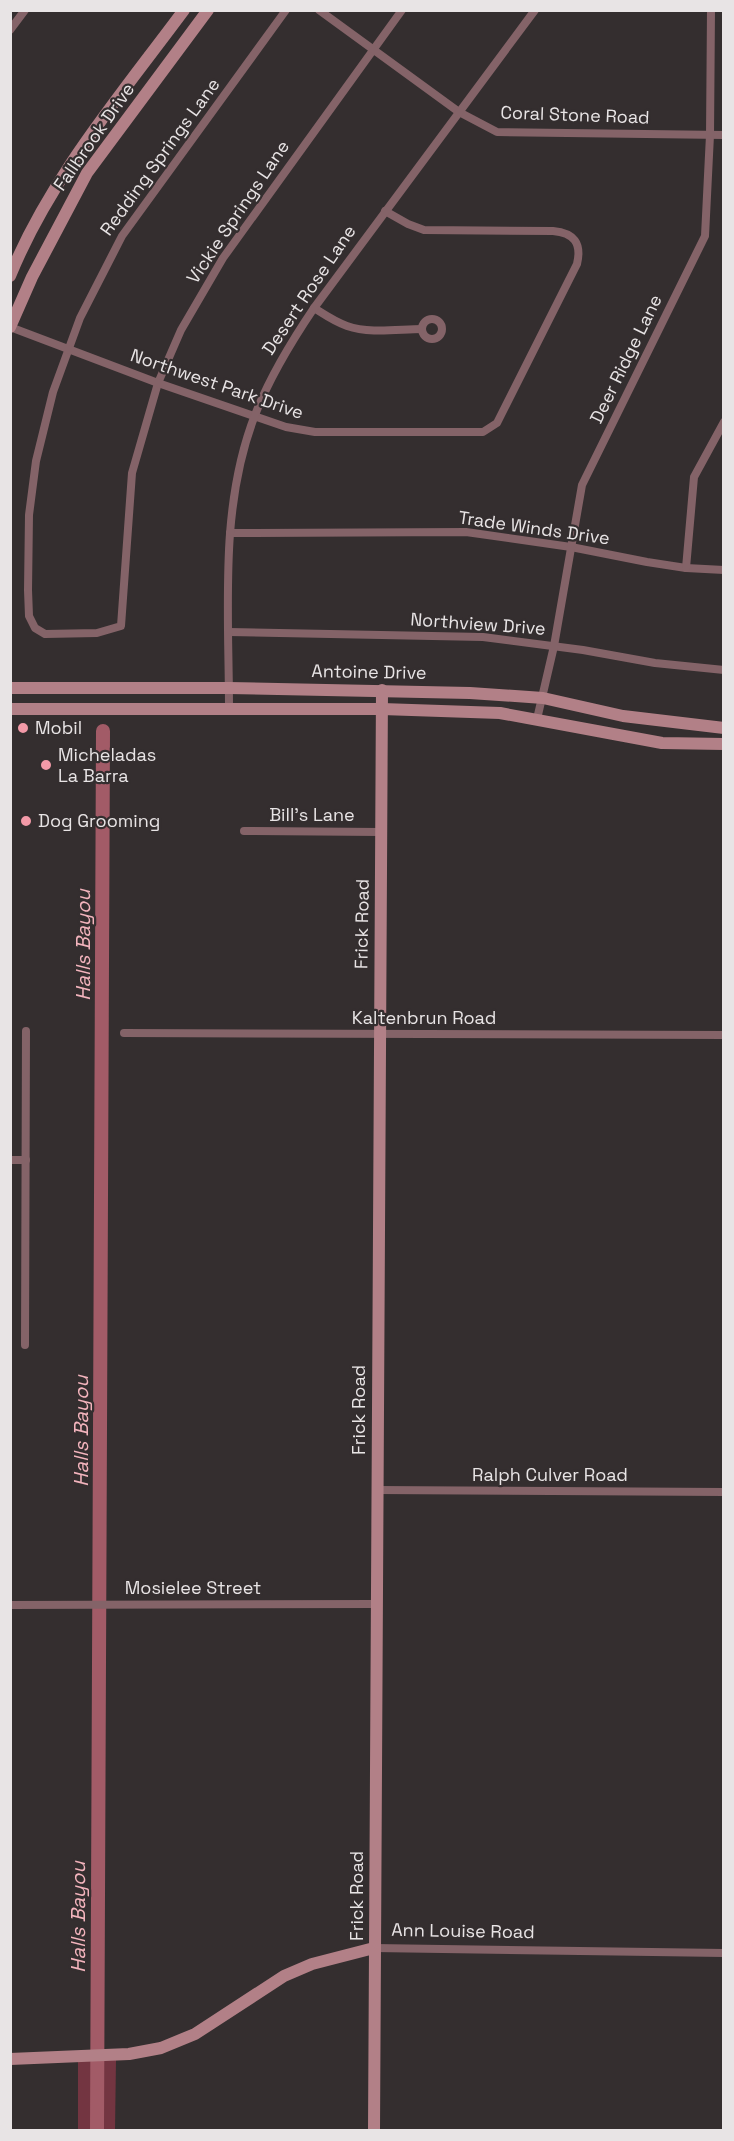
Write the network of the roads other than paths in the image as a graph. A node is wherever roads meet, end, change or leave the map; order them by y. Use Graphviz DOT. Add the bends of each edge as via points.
graph roads {
  1 [pos="25,10"];
  2 [pos="184,10"];
  3 [pos="208,10"];
  4 [pos="286,10"];
  5 [pos="319,10"];
  6 [pos="402,10"];
  7 [pos="534,10"];
  8 [pos="711,10"];
  9 [pos="10,30"];
  10 [pos="373,49"];
  11 [pos="459,112"];
  12 [pos="710,135"];
  13 [pos="723,135"];
  14 [pos="385,211"];
  15 [pos="10,276"];
  16 [pos="314,308"];
  17 [pos="10,327"];
  18 [pos="422,329"];
  19 [pos="67,349"];
  20 [pos="158,382"];
  21 [pos="254,416"];
  22 [pos="723,422"];
  23 [pos="230,533"];
  24 [pos="571,547"];
  25 [pos="686,567"];
  26 [pos="723,570"];
  27 [pos="123,594"];
  28 [pos="229,632"];
  29 [pos="554,646"];
  30 [pos="723,670"];
  31 [pos="10,688"];
  32 [pos="229,688"];
  33 [pos="382,690"];
  34 [pos="543,698"];
  35 [pos="229,708"];
  36 [pos="382,708"];
  37 [pos="10,709"];
  38 [pos="537,719"];
  39 [pos="723,728"];
  40 [pos="723,744"];
  41 [pos="244,831"];
  42 [pos="381,832"];
  43 [pos="26,1031"];
  44 [pos="124,1033"];
  45 [pos="378,1034"];
  46 [pos="723,1035"];
  47 [pos="10,1160"];
  48 [pos="26,1160"];
  49 [pos="25,1345"];
  50 [pos="376,1490"];
  51 [pos="723,1492"];
  52 [pos="376,1604"];
  53 [pos="10,1605"];
  54 [pos="374,1947"];
  55 [pos="723,1953"];
  56 [pos="10,2060"];
  57 [pos="374,2130"];
  1 -- 9 [label="street"];
  2 -- 15 [label="main road, Fallbrook Drive" via="72,162"];
  3 -- 17 [label="main road, Fallbrook Drive" via="87,173"];
  4 -- 19 [label="street, Redding Springs Lane" via="132,221 108,260"];
  5 -- 10 [label="street, Coral Stone Road"];
  6 -- 10 [label="street, Vickie Springs Lane"];
  7 -- 11 [label="street, Desert Rose Lane"];
  8 -- 12 [label="street, Deer Ridge Lane"];
  10 -- 11 [label="street, Coral Stone Road"];
  10 -- 20 [label="street, Vickie Springs Lane" via="223,258 181,330"];
  11 -- 12 [label="street, Coral Stone Road" via="497,132"];
  11 -- 14 [label="street, Desert Rose Lane"];
  12 -- 13 [label="street, Coral Stone Road"];
  12 -- 24 [label="street, Deer Ridge Lane" via="705,236 582,485"];
  14 -- 16 [label="street, Desert Rose Lane"];
  14 -- 21 [label="street, Northwest Park Drive" via="424,230 553,231 568,235 578,244 577,264 497,423 483,432 468,433 315,432"];
  16 -- 18 [label="street" via="348,327"];
  16 -- 21 [label="street, Desert Rose Lane" via="281,359"];
  17 -- 19 [label="street, Northwest Park Drive"];
  19 -- 20 [label="street, Northwest Park Drive"];
  19 -- 27 [label="street, Redding Springs Lane" via="36,461 29,514 31,623 45,634 97,633 121,626"];
  20 -- 21 [label="street, Northwest Park Drive"];
  20 -- 27 [label="street, Vickie Springs Lane" via="132,473"];
  21 -- 23 [label="street, Desert Rose Lane"];
  22 -- 25 [label="street" via="694,477"];
  23 -- 24 [label="street, Trade Winds Drive" via="466,532"];
  23 -- 28 [label="street, Desert Rose Lane"];
  24 -- 25 [label="street, Trade Winds Drive"];
  24 -- 29 [label="street, Deer Ridge Lane"];
  25 -- 26 [label="street, Trade Winds Drive"];
  28 -- 29 [label="street, Northview Drive" via="435,635"];
  28 -- 32 [label="street, Desert Rose Lane"];
  29 -- 30 [label="street, Northview Drive"];
  29 -- 34 [label="street, Deer Ridge Lane"];
  31 -- 32 [label="main road, Antoine Drive"];
  32 -- 33 [label="main road, Antoine Drive"];
  32 -- 35 [label="street, Desert Rose Lane"];
  33 -- 34 [label="main road, Antoine Drive"];
  33 -- 36 [label="main road, Frick Road"];
  34 -- 38 [label="street, Deer Ridge Lane"];
  34 -- 39 [label="main road, Antoine Drive" via="623,716"];
  35 -- 36 [label="main road, Antoine Drive"];
  35 -- 37 [label="main road, Antoine Drive"];
  36 -- 38 [label="main road, Antoine Drive" via="500,713"];
  36 -- 42 [label="main road, Frick Road"];
  38 -- 40 [label="main road, Antoine Drive" via="662,743"];
  41 -- 42 [label="street, Bill's Lane"];
  42 -- 45 [label="main road, Frick Road"];
  43 -- 48 [label="street"];
  44 -- 45 [label="street, Kaltenbrun Road"];
  45 -- 46 [label="street, Kaltenbrun Road"];
  45 -- 50 [label="main road, Frick Road"];
  47 -- 48 [label="street"];
  48 -- 49 [label="street"];
  50 -- 51 [label="street, Ralph Culver Road"];
  50 -- 52 [label="main road, Frick Road"];
  52 -- 53 [label="street, Mosielee Street"];
  52 -- 54 [label="main road, Frick Road"];
  54 -- 55 [label="street, Ann Louise Road"];
  54 -- 56 [label="main road, Ann Louise Road" via="284,1976 216,2022 161,2048"];
  54 -- 57 [label="main road, Frick Road"];
}
